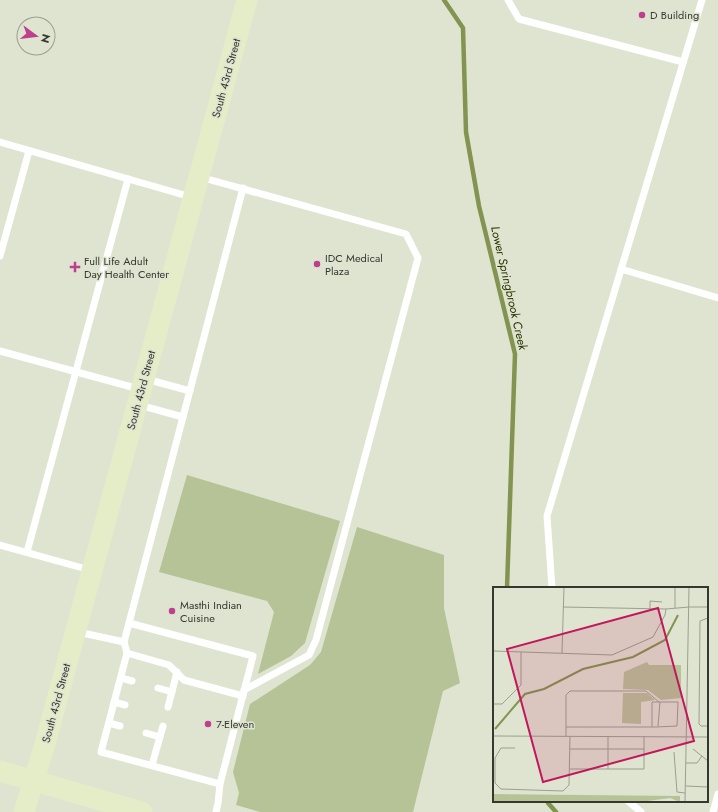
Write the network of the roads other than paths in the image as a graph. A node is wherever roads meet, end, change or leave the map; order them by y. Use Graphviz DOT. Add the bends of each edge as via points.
graph roads {
  1 [pos="247,0"];
  2 [pos="508,0"];
  3 [pos="702,0"];
  4 [pos="684,62"];
  5 [pos="0,142"];
  6 [pos="29,151"];
  7 [pos="199,176"];
  8 [pos="128,179"];
  9 [pos="243,188"];
  10 [pos="193,198"];
  11 [pos="0,256"];
  12 [pos="621,269"];
  13 [pos="718,298"];
  14 [pos="0,351"];
  15 [pos="76,372"];
  16 [pos="141,391"];
  17 [pos="190,391"];
  18 [pos="183,417"];
  19 [pos="0,545"];
  20 [pos="27,552"];
  21 [pos="92,570"];
  22 [pos="552,587"];
  23 [pos="129,623"];
  24 [pos="75,631"];
  25 [pos="124,642"];
  26 [pos="127,653"];
  27 [pos="177,672"];
  28 [pos="121,678"];
  29 [pos="132,681"];
  30 [pos="158,688"];
  31 [pos="172,692"];
  32 [pos="244,693"];
  33 [pos="114,702"];
  34 [pos="125,705"];
  35 [pos="168,707"];
  36 [pos="109,723"];
  37 [pos="120,726"];
  38 [pos="163,726"];
  39 [pos="146,733"];
  40 [pos="160,737"];
  41 [pos="152,766"];
  42 [pos="0,771"];
  43 [pos="34,780"];
  44 [pos="220,784"];
  45 [pos="718,794"];
  46 [pos="629,802"];
  47 [pos="24,812"];
  48 [pos="142,812"];
  49 [pos="216,812"];
  50 [pos="641,812"];
  51 [pos="713,812"];
  1 -- 7 [label="main road, South 43rd Street"];
  2 -- 4 [label="lane" via="519,18"];
  3 -- 4 [label="lane"];
  4 -- 12 [label="lane"];
  5 -- 6 [label="lane"];
  6 -- 8 [label="lane"];
  6 -- 11 [label="lane"];
  7 -- 9 [label="lane"];
  7 -- 10 [label="main road, South 43rd Street"];
  8 -- 10 [label="lane"];
  8 -- 15 [label="lane"];
  9 -- 17 [label="lane"];
  9 -- 32 [label="lane" via="406,234 418,258 316,640 309,655"];
  10 -- 16 [label="main road, South 43rd Street"];
  12 -- 13 [label="lane"];
  12 -- 22 [label="lane" via="547,516"];
  14 -- 15 [label="lane"];
  15 -- 16 [label="lane"];
  15 -- 20 [label="lane"];
  16 -- 17 [label="lane"];
  16 -- 18 [label="lane"];
  16 -- 21 [label="main road, South 43rd Street"];
  17 -- 18 [label="lane"];
  18 -- 23 [label="lane"];
  19 -- 20 [label="lane"];
  20 -- 21 [label="lane"];
  21 -- 24 [label="main road, South 43rd Street"];
  23 -- 25 [label="lane"];
  23 -- 32 [label="lane" via="253,656"];
  24 -- 25 [label="lane"];
  24 -- 43 [label="main road, South 43rd Street"];
  25 -- 26 [label="lane"];
  26 -- 27 [label="lane" via="169,665"];
  26 -- 28 [label="lane"];
  27 -- 31 [label="lane"];
  27 -- 32 [label="lane" via="184,680"];
  28 -- 29 [label="lane"];
  28 -- 33 [label="lane"];
  30 -- 31 [label="lane"];
  31 -- 35 [label="lane"];
  32 -- 44 [label="lane"];
  33 -- 34 [label="lane"];
  33 -- 36 [label="lane"];
  36 -- 37 [label="lane"];
  36 -- 41 [label="lane" via="101,752"];
  38 -- 40 [label="lane"];
  39 -- 40 [label="lane"];
  40 -- 41 [label="lane"];
  41 -- 44 [label="lane"];
  42 -- 43 [label="main road"];
  43 -- 47 [label="main road, South 43rd Street"];
  43 -- 48 [label="main road"];
  44 -- 49 [label="lane"];
  45 -- 51 [label="lane"];
  46 -- 50 [label="lane"];
}
